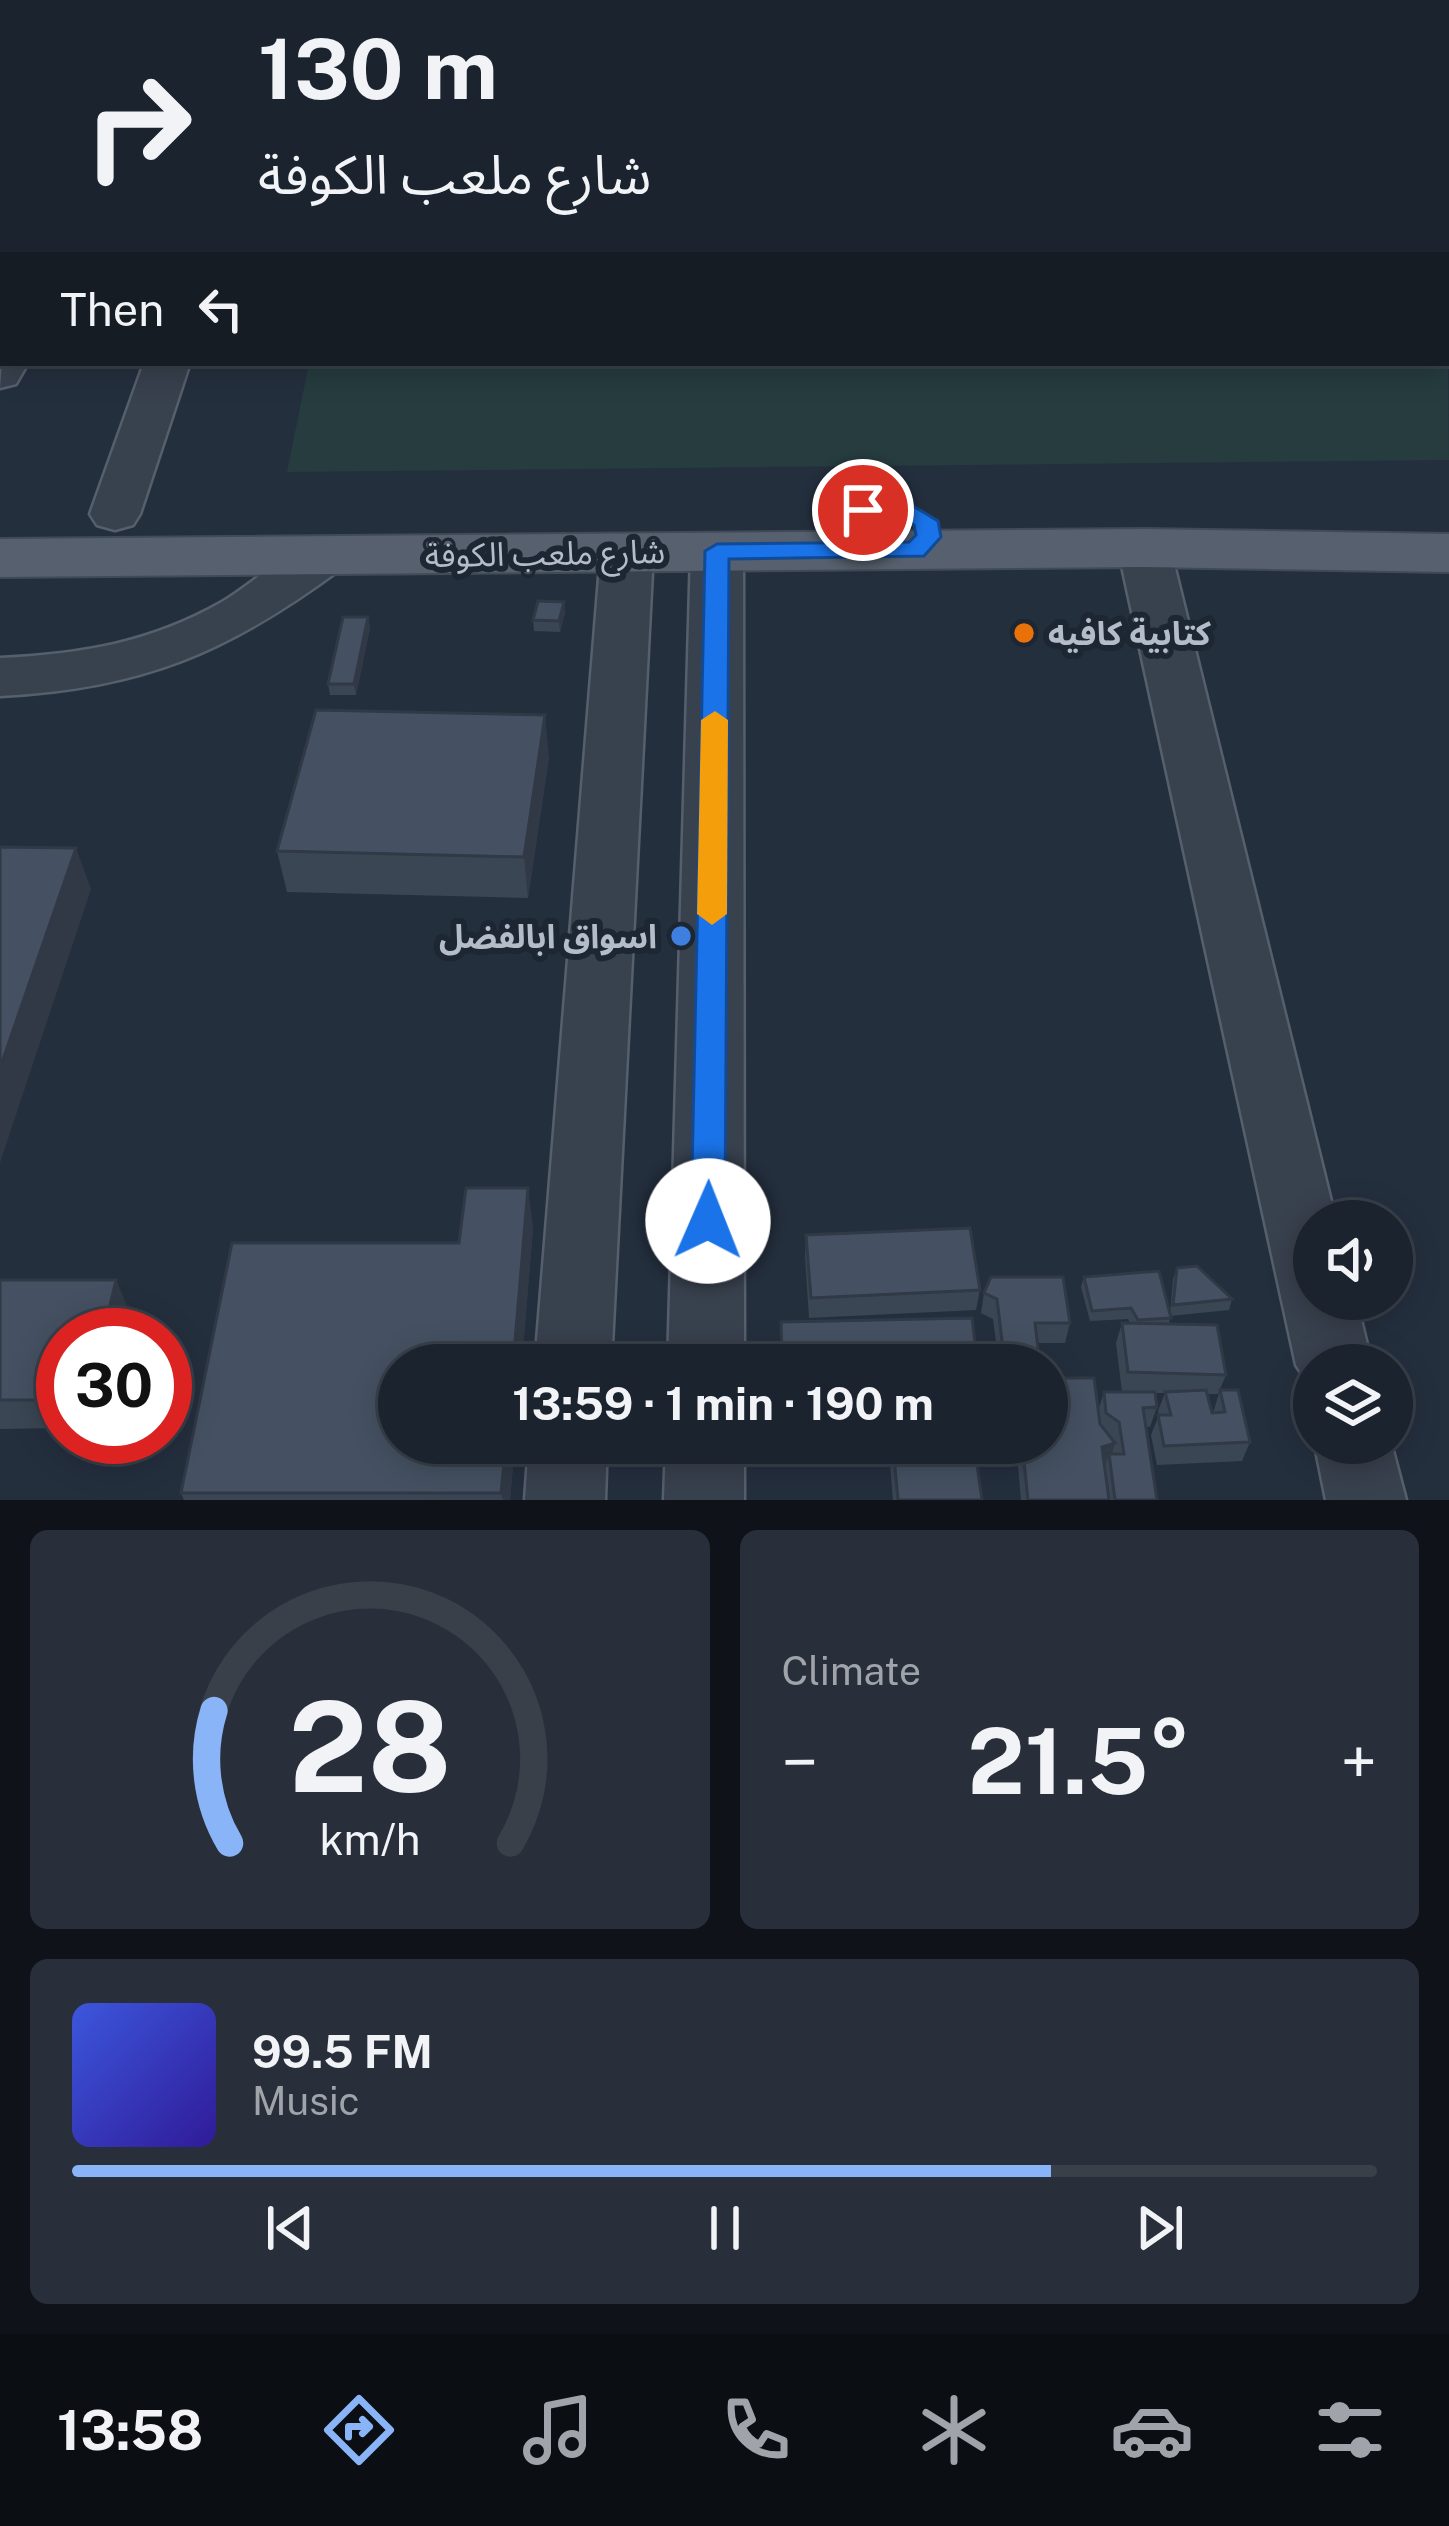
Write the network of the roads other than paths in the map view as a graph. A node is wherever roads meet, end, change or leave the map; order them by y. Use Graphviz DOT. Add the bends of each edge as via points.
graph roads {
  1 [pos="166,366"];
  2 [pos="1449,510"];
  3 [pos="0,514"];
  4 [pos="115,514"];
  5 [pos="1039,529"];
  6 [pos="912,530"];
  7 [pos="1144,548"];
  8 [pos="717,551"];
  9 [pos="627,553"];
  10 [pos="1449,553"];
  11 [pos="324,556"];
  12 [pos="0,558"];
  13 [pos="0,677"];
  14 [pos="1296,1200"];
  15 [pos="574,1344"];
  16 [pos="706,1344"];
  17 [pos="567,1464"];
  18 [pos="705,1464"];
  19 [pos="1357,1464"];
  20 [pos="565,1500"];
  21 [pos="704,1500"];
  22 [pos="1366,1500"];
  1 -- 4 [label="street"];
  2 -- 5 [label="main road, شارع ملعب الكوفة"];
  3 -- 4 [label="main road, شارع ملعب الكوفة"];
  4 -- 6 [label="main road, شارع ملعب الكوفة"];
  5 -- 6 [label="main road, شارع ملعب الكوفة"];
  5 -- 7 [label="main road, شارع ملعب الكوفة"];
  6 -- 8 [label="main road, شارع ملعب الكوفة"];
  7 -- 10 [label="main road, شارع ملعب الكوفة"];
  7 -- 14 [label="street"];
  8 -- 9 [label="main road, شارع ملعب الكوفة"];
  8 -- 16 [label="street"];
  9 -- 11 [label="main road, شارع ملعب الكوفة"];
  9 -- 15 [label="street"];
  11 -- 12 [label="main road, شارع ملعب الكوفة"];
  11 -- 13 [label="street" via="214,634 165,654 112,669"];
  17 -- 20 [label="street"];
  18 -- 21 [label="street"];
  19 -- 22 [label="street"];
}
